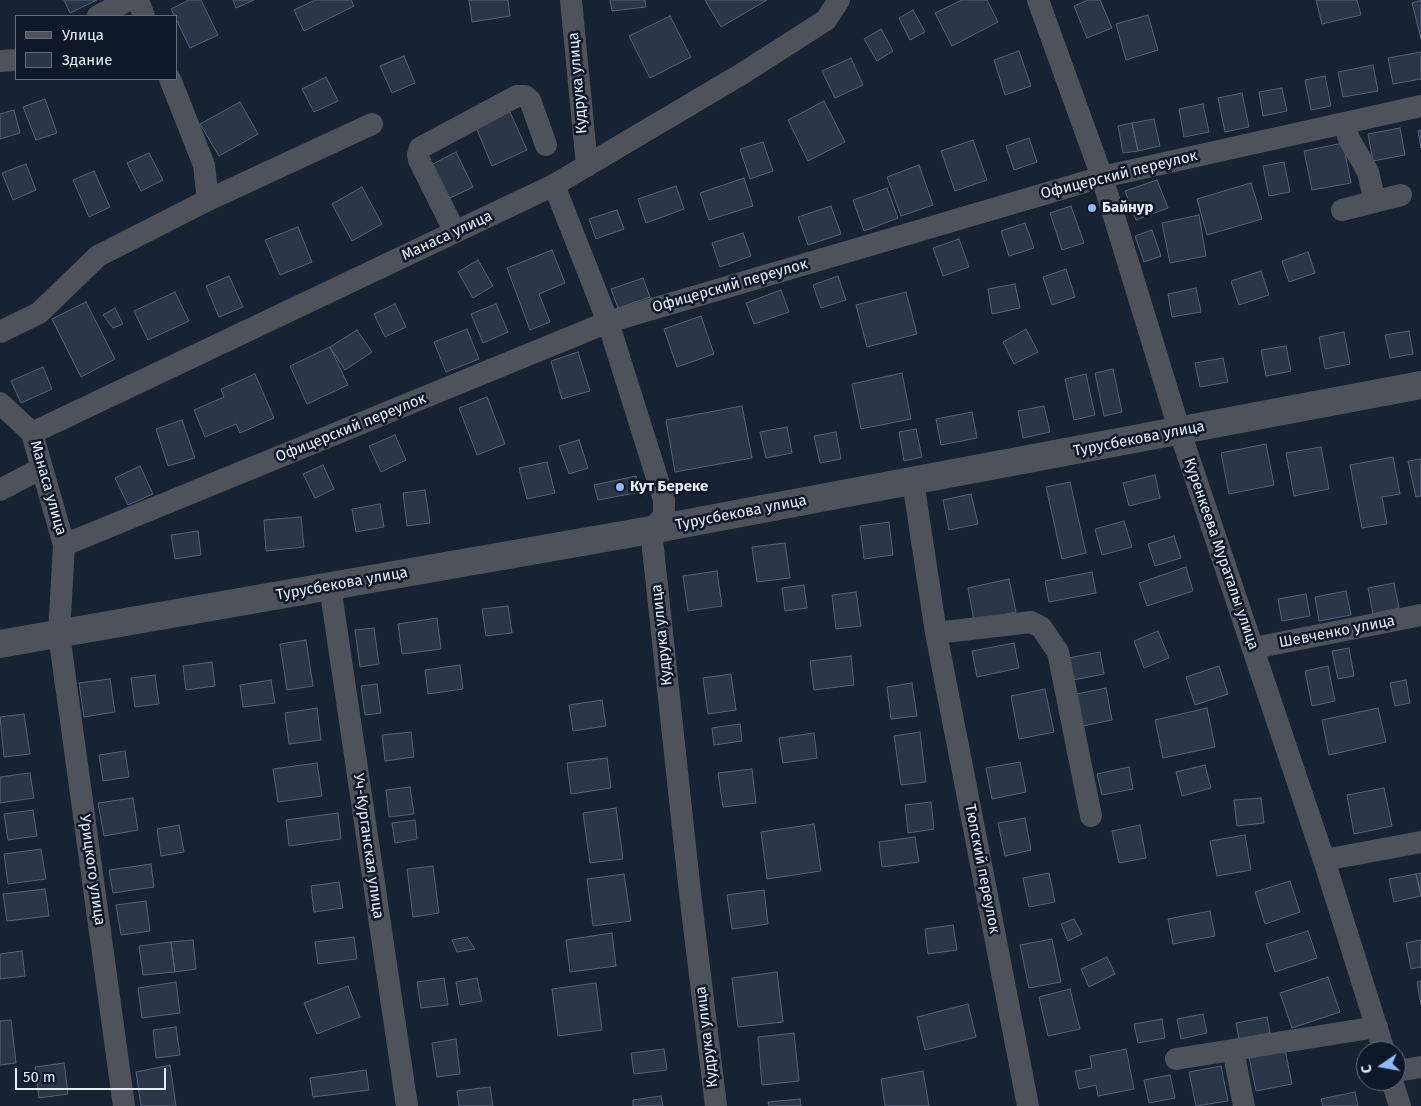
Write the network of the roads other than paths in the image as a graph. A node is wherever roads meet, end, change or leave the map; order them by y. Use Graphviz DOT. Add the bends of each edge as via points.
graph roads {
  1 [pos="128,0"];
  2 [pos="138,0"];
  3 [pos="571,0"];
  4 [pos="839,0"];
  5 [pos="1038,0"];
  6 [pos="100,15"];
  7 [pos="144,15"];
  8 [pos="15,60"];
  9 [pos="0,61"];
  10 [pos="170,80"];
  11 [pos="1421,106"];
  12 [pos="1344,123"];
  13 [pos="372,124"];
  14 [pos="546,145"];
  15 [pos="587,166"];
  16 [pos="1102,177"];
  17 [pos="554,185"];
  18 [pos="1401,195"];
  19 [pos="208,200"];
  20 [pos="1375,202"];
  21 [pos="1342,210"];
  22 [pos="455,232"];
  23 [pos="608,322"];
  24 [pos="0,332"];
  25 [pos="1421,385"];
  26 [pos="0,403"];
  27 [pos="1180,432"];
  28 [pos="32,433"];
  29 [pos="42,468"];
  30 [pos="913,481"];
  31 [pos="0,490"];
  32 [pos="651,530"];
  33 [pos="64,545"];
  34 [pos="330,586"];
  35 [pos="1421,615"];
  36 [pos="936,633"];
  37 [pos="59,634"];
  38 [pos="0,644"];
  39 [pos="1254,648"];
  40 [pos="1091,816"];
  41 [pos="1421,842"];
  42 [pos="1324,860"];
  43 [pos="1377,1027"];
  44 [pos="1381,1041"];
  45 [pos="1233,1050"];
  46 [pos="1176,1059"];
  47 [pos="1421,1067"];
  48 [pos="1406,1069"];
  49 [pos="1395,1091"];
  50 [pos="124,1106"];
  51 [pos="407,1106"];
  52 [pos="716,1106"];
  53 [pos="1028,1106"];
  54 [pos="1244,1106"];
  55 [pos="1400,1106"];
  1 -- 6 [label="street"];
  2 -- 7 [label="street"];
  3 -- 15 [label="street, Кудрука улица"];
  4 -- 15 [label="street, Манаса улица" via="826,20"];
  5 -- 16 [label="street, Куренкеева Мураталы улица"];
  8 -- 9 [label="street"];
  10 -- 19 [label="street" via="204,165"];
  11 -- 12 [label="street, Офицерский переулок"];
  12 -- 16 [label="street, Офицерский переулок"];
  12 -- 20 [label="street" via="1349,139 1368,172"];
  13 -- 19 [label="street"];
  14 -- 22 [label="street" via="530,100 517,96 420,148 419,160"];
  15 -- 17 [label="street, Манаса улица"];
  16 -- 23 [label="street, Офицерский переулок"];
  16 -- 27 [label="street, Куренкеева Мураталы улица"];
  17 -- 22 [label="street, Манаса улица"];
  17 -- 23 [label="street"];
  18 -- 20 [label="street"];
  19 -- 24 [label="street" via="98,256 39,314"];
  20 -- 21 [label="street"];
  22 -- 28 [label="street, Манаса улица"];
  23 -- 32 [label="street" via="664,500 664,516"];
  23 -- 33 [label="street, Офицерский переулок"];
  25 -- 27 [label="street, Турусбекова улица"];
  26 -- 28 [label="street, Манаса улица"];
  27 -- 30 [label="street, Турусбекова улица"];
  27 -- 39 [label="street, Куренкеева Мураталы улица"];
  28 -- 29 [label="street, Манаса улица"];
  29 -- 31 [label="street"];
  29 -- 33 [label="street, Манаса улица"];
  30 -- 32 [label="street, Турусбекова улица"];
  30 -- 36 [label="street, Тюпский переулок"];
  32 -- 34 [label="street, Турусбекова улица"];
  32 -- 52 [label="street, Кудрука улица"];
  33 -- 37 [label="street, Манаса улица"];
  34 -- 37 [label="street, Турусбекова улица"];
  34 -- 51 [label="street, Уч-Курганская улица"];
  35 -- 39 [label="street, Шевченко улица"];
  36 -- 40 [label="street" via="1031,622 1041,627 1058,652"];
  36 -- 53 [label="street, Тюпский переулок"];
  37 -- 38 [label="street"];
  37 -- 50 [label="street, Урицкого улица"];
  39 -- 42 [label="street, Куренкеева Мураталы улица"];
  41 -- 42 [label="street"];
  42 -- 43 [label="street, Куренкеева Мураталы улица"];
  43 -- 44 [label="street, Куренкеева Мураталы улица"];
  43 -- 45 [label="street"];
  45 -- 46 [label="street"];
  45 -- 54 [label="street"];
  47 -- 48 [label="street"];
  49 -- 55 [label="street"];
}
